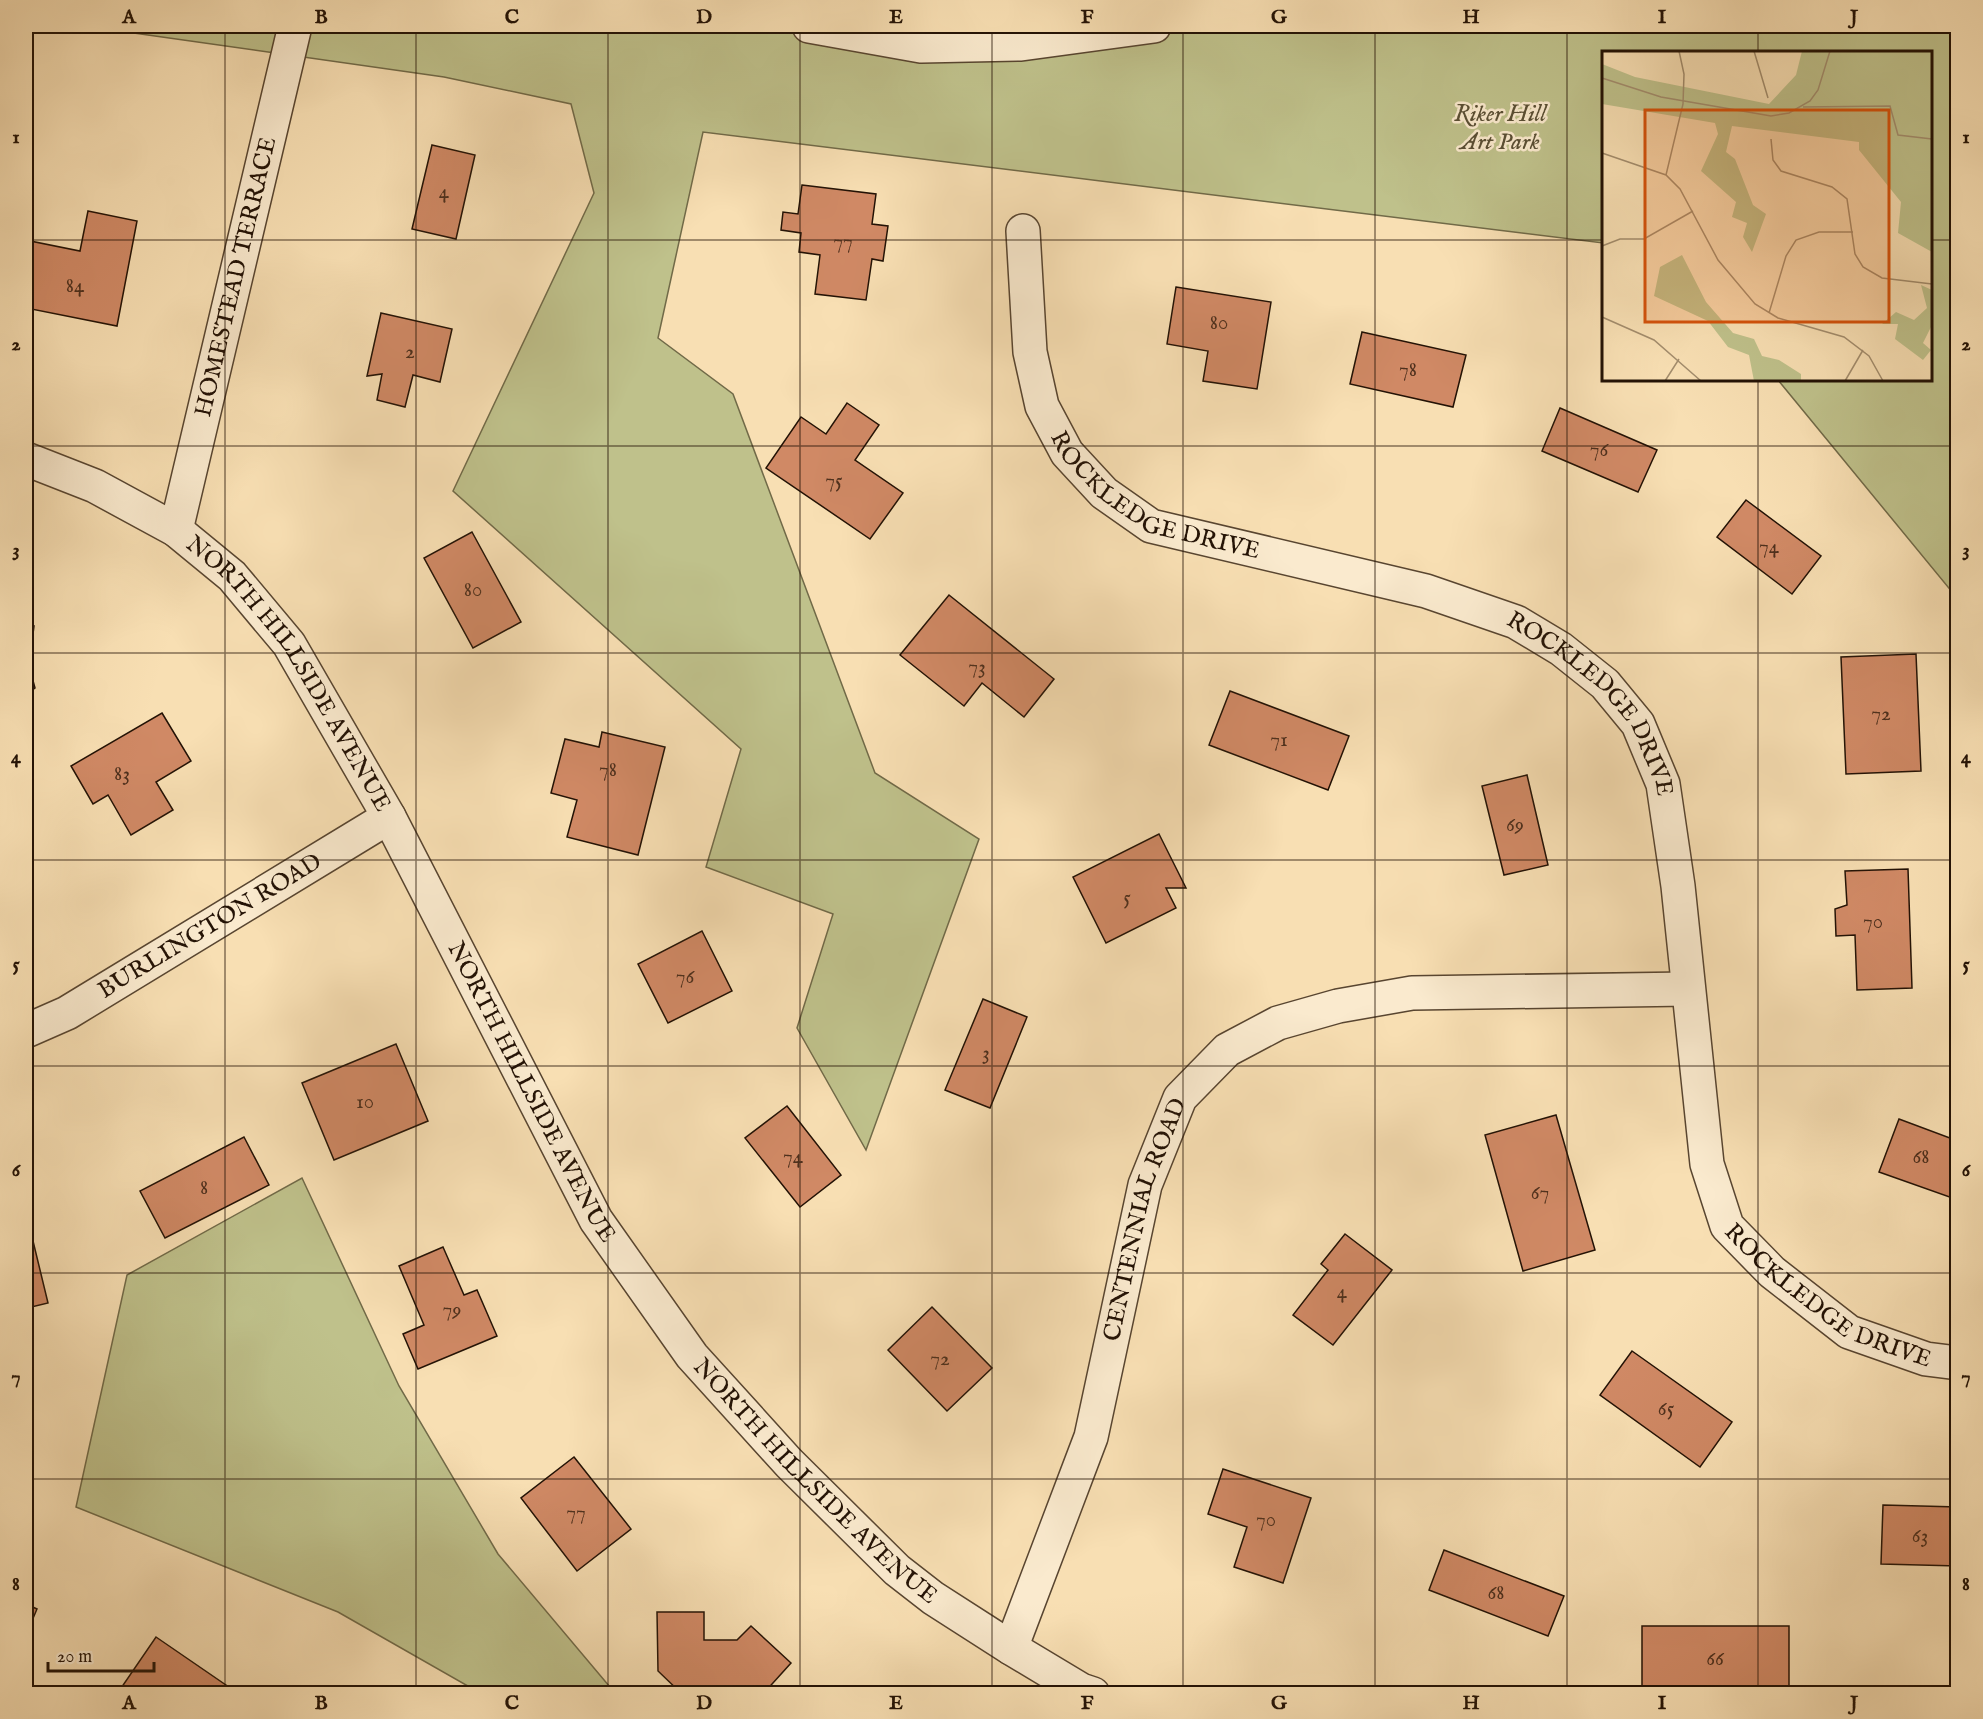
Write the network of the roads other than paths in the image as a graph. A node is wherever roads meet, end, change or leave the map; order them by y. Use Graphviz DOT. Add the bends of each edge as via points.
graph roads {
  1 [pos="295,26"];
  2 [pos="808,26"];
  3 [pos="1154,26"];
  4 [pos="1023,231"];
  5 [pos="26,459"];
  6 [pos="176,530"];
  7 [pos="389,817"];
  8 [pos="1688,989"];
  9 [pos="26,1031"];
  10 [pos="1958,1363"];
  11 [pos="1011,1648"];
  12 [pos="1093,1694"];
  1 -- 6 [label="street, HOMESTEAD TERRACE"];
  2 -- 3 [label="street" via="921,46 1021,44"];
  4 -- 8 [label="street, ROCKLEDGE DRIVE" via="1030,351 1042,406 1067,453 1104,493 1151,526 1426,591 1516,622 1561,649 1605,684 1638,724 1663,784"];
  5 -- 6 [label="street, NORTH HILLSIDE AVENUE" via="95,486"];
  6 -- 7 [label="street, NORTH HILLSIDE AVENUE" via="232,576 289,644"];
  7 -- 9 [label="street, BURLINGTON ROAD" via="66,1014"];
  7 -- 11 [label="street, NORTH HILLSIDE AVENUE" via="596,1220 692,1356 789,1463 897,1570"];
  8 -- 10 [label="street, ROCKLEDGE DRIVE" via="1707,1164 1727,1226 1772,1272 1849,1332 1926,1359"];
  8 -- 11 [label="street, CENTENNIAL ROAD" via="1412,993 1338,1006 1278,1023 1227,1050 1180,1098 1145,1185 1090,1437"];
  11 -- 12 [label="street, NORTH HILLSIDE AVENUE"];
}
